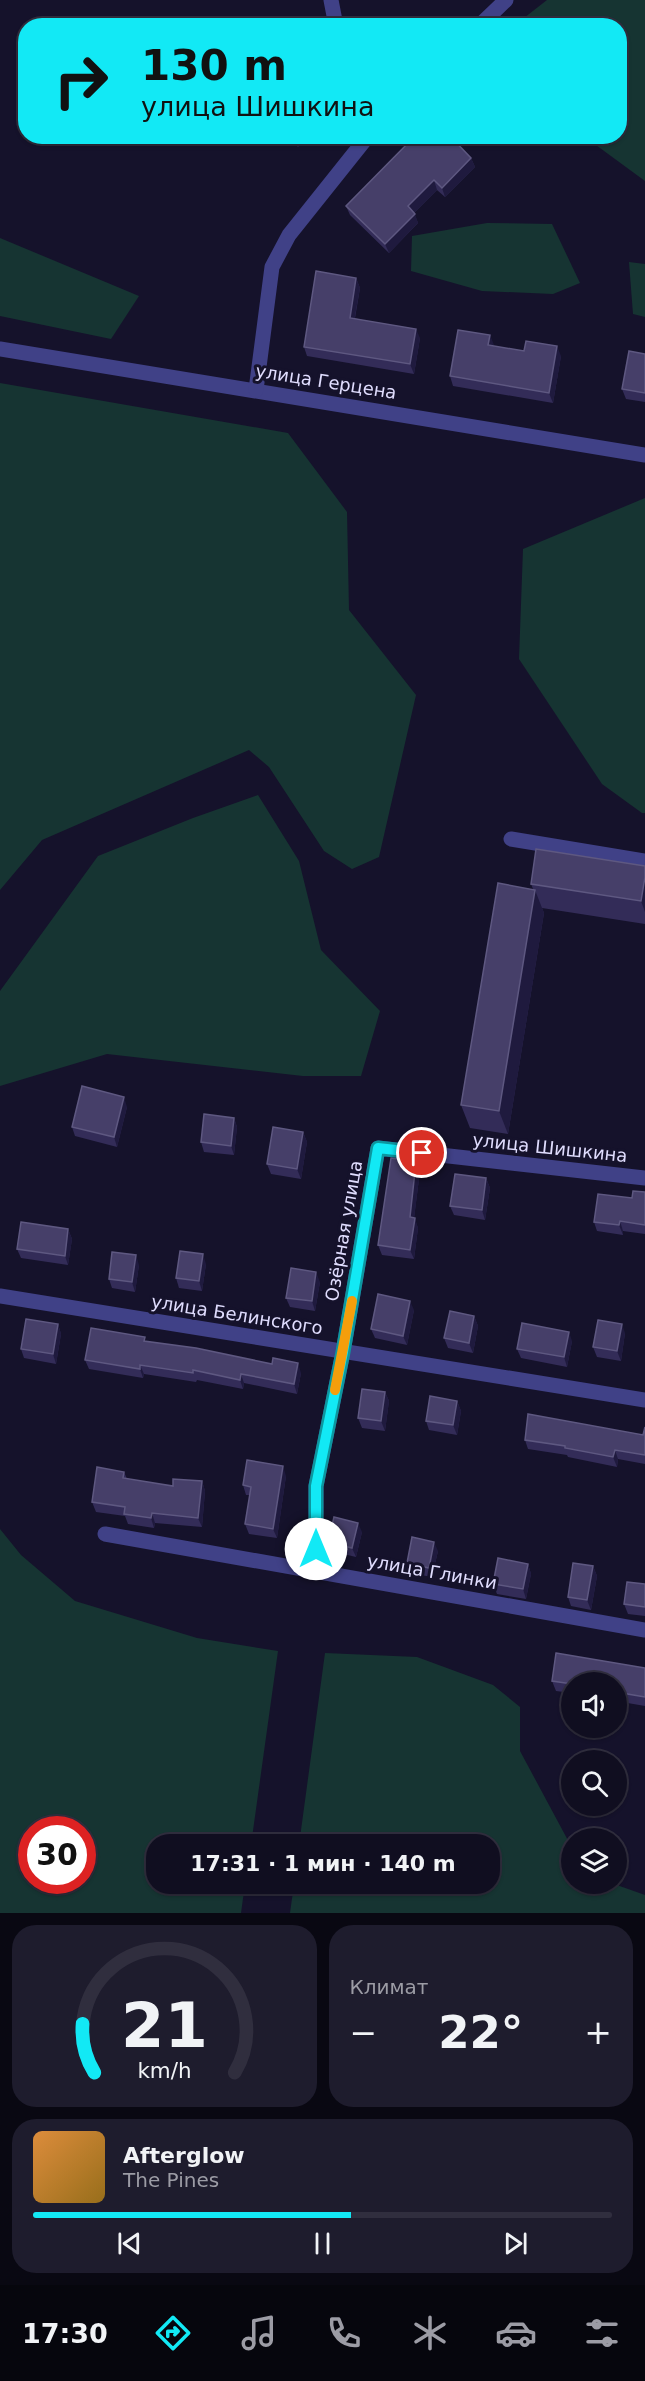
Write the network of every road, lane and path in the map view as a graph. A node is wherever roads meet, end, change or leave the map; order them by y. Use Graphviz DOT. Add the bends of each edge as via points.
graph roads {
  1 [pos="331,0"];
  2 [pos="506,0"];
  3 [pos="334,18"];
  4 [pos="487,18"];
  5 [pos="362,144"];
  6 [pos="0,349"];
  7 [pos="256,390"];
  8 [pos="645,455"];
  9 [pos="512,840"];
  10 [pos="645,861"];
  11 [pos="378,1148"];
  12 [pos="645,1178"];
  13 [pos="0,1296"];
  14 [pos="343,1352"];
  15 [pos="645,1400"];
  16 [pos="105,1534"];
  17 [pos="316,1570"];
  18 [pos="645,1630"];
  1 -- 3 [label="street"];
  2 -- 4 [label="street"];
  5 -- 7 [label="street" via="289,235 272,267"];
  6 -- 7 [label="street, улица Герцена"];
  7 -- 8 [label="street, улица Герцена"];
  9 -- 10 [label="street"];
  11 -- 12 [label="street, улица Шишкина"];
  11 -- 14 [label="street, Озёрная улица"];
  13 -- 14 [label="street, улица Белинского"];
  14 -- 15 [label="street, улица Белинского"];
  14 -- 17 [label="street, Озёрная улица" via="316,1486"];
  16 -- 17 [label="street, улица Глинки"];
  17 -- 18 [label="street, улица Глинки"];
}
